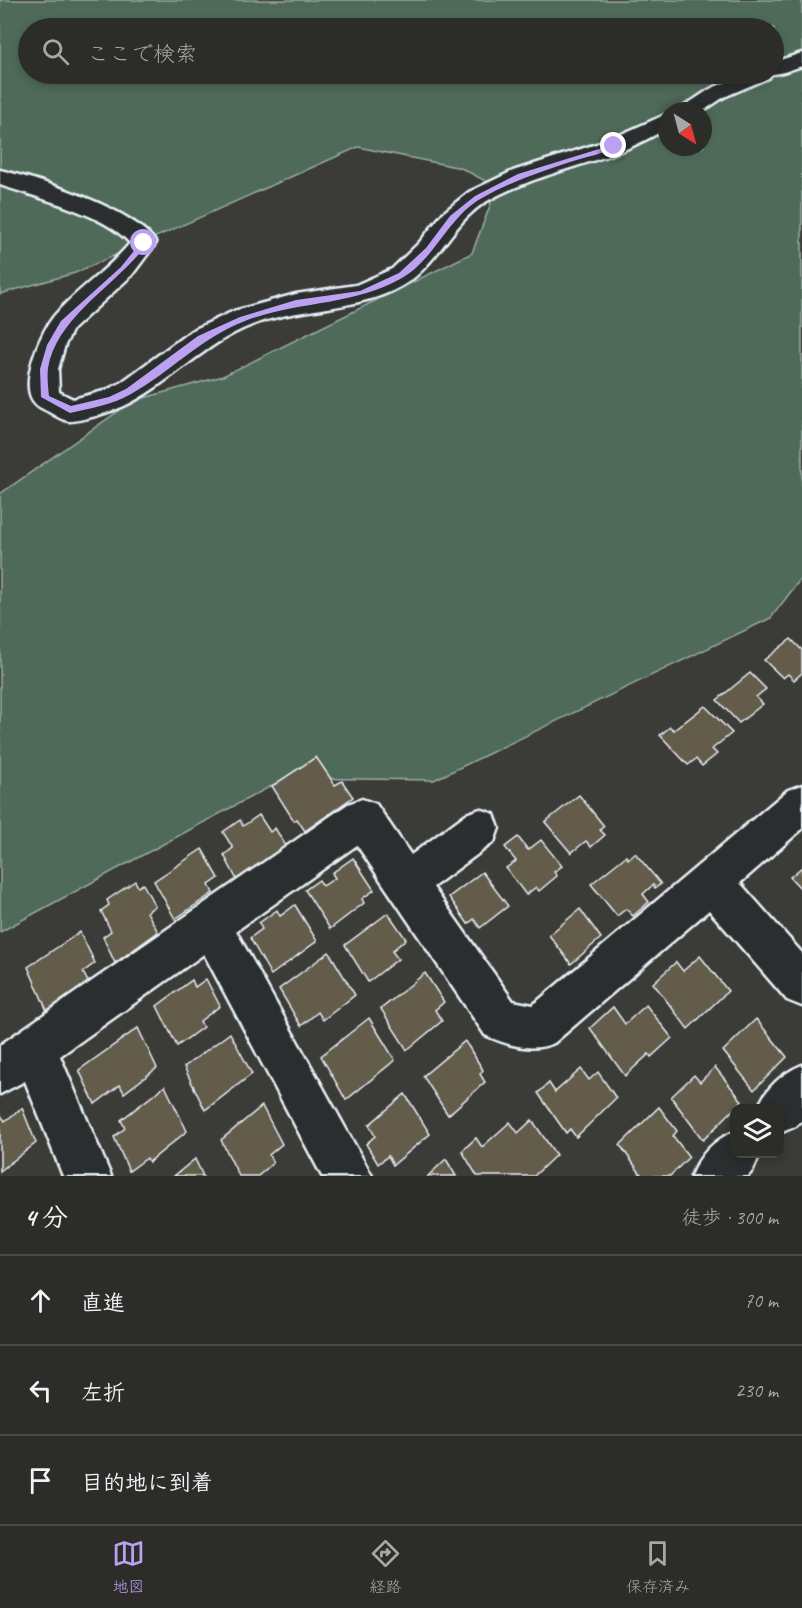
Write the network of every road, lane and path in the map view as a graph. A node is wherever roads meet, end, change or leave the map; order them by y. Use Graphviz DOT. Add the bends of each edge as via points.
graph roads {
  1 [pos="802,59"];
  2 [pos="784,65"];
  3 [pos="738,84"];
  4 [pos="702,102"];
  5 [pos="658,125"];
  6 [pos="0,177"];
  7 [pos="802,804"];
  8 [pos="480,828"];
  9 [pos="711,881"];
  10 [pos="406,883"];
  11 [pos="210,924"];
  12 [pos="802,985"];
  13 [pos="17,1060"];
  14 [pos="802,1088"];
  15 [pos="784,1106"];
  16 [pos="733,1158"];
  17 [pos="87,1176"];
  18 [pos="348,1176"];
  19 [pos="715,1176"];
  1 -- 2 [label="street"];
  3 -- 4 [label="street"];
  5 -- 6 [label="street" via="614,146 521,176 477,197 452,218 401,275 361,293 296,303 243,318 201,338 129,391 111,400 70,410 45,397 44,369 51,345 63,323 123,269 144,243 138,233 72,202"];
  7 -- 9 [label="street"];
  8 -- 10 [label="street"];
  9 -- 10 [label="street" via="539,1028 500,1020"];
  9 -- 12 [label="street"];
  10 -- 11 [label="street" via="362,818"];
  11 -- 13 [label="street"];
  11 -- 18 [label="street"];
  13 -- 17 [label="street"];
  14 -- 15 [label="street"];
  16 -- 19 [label="street"];
}
